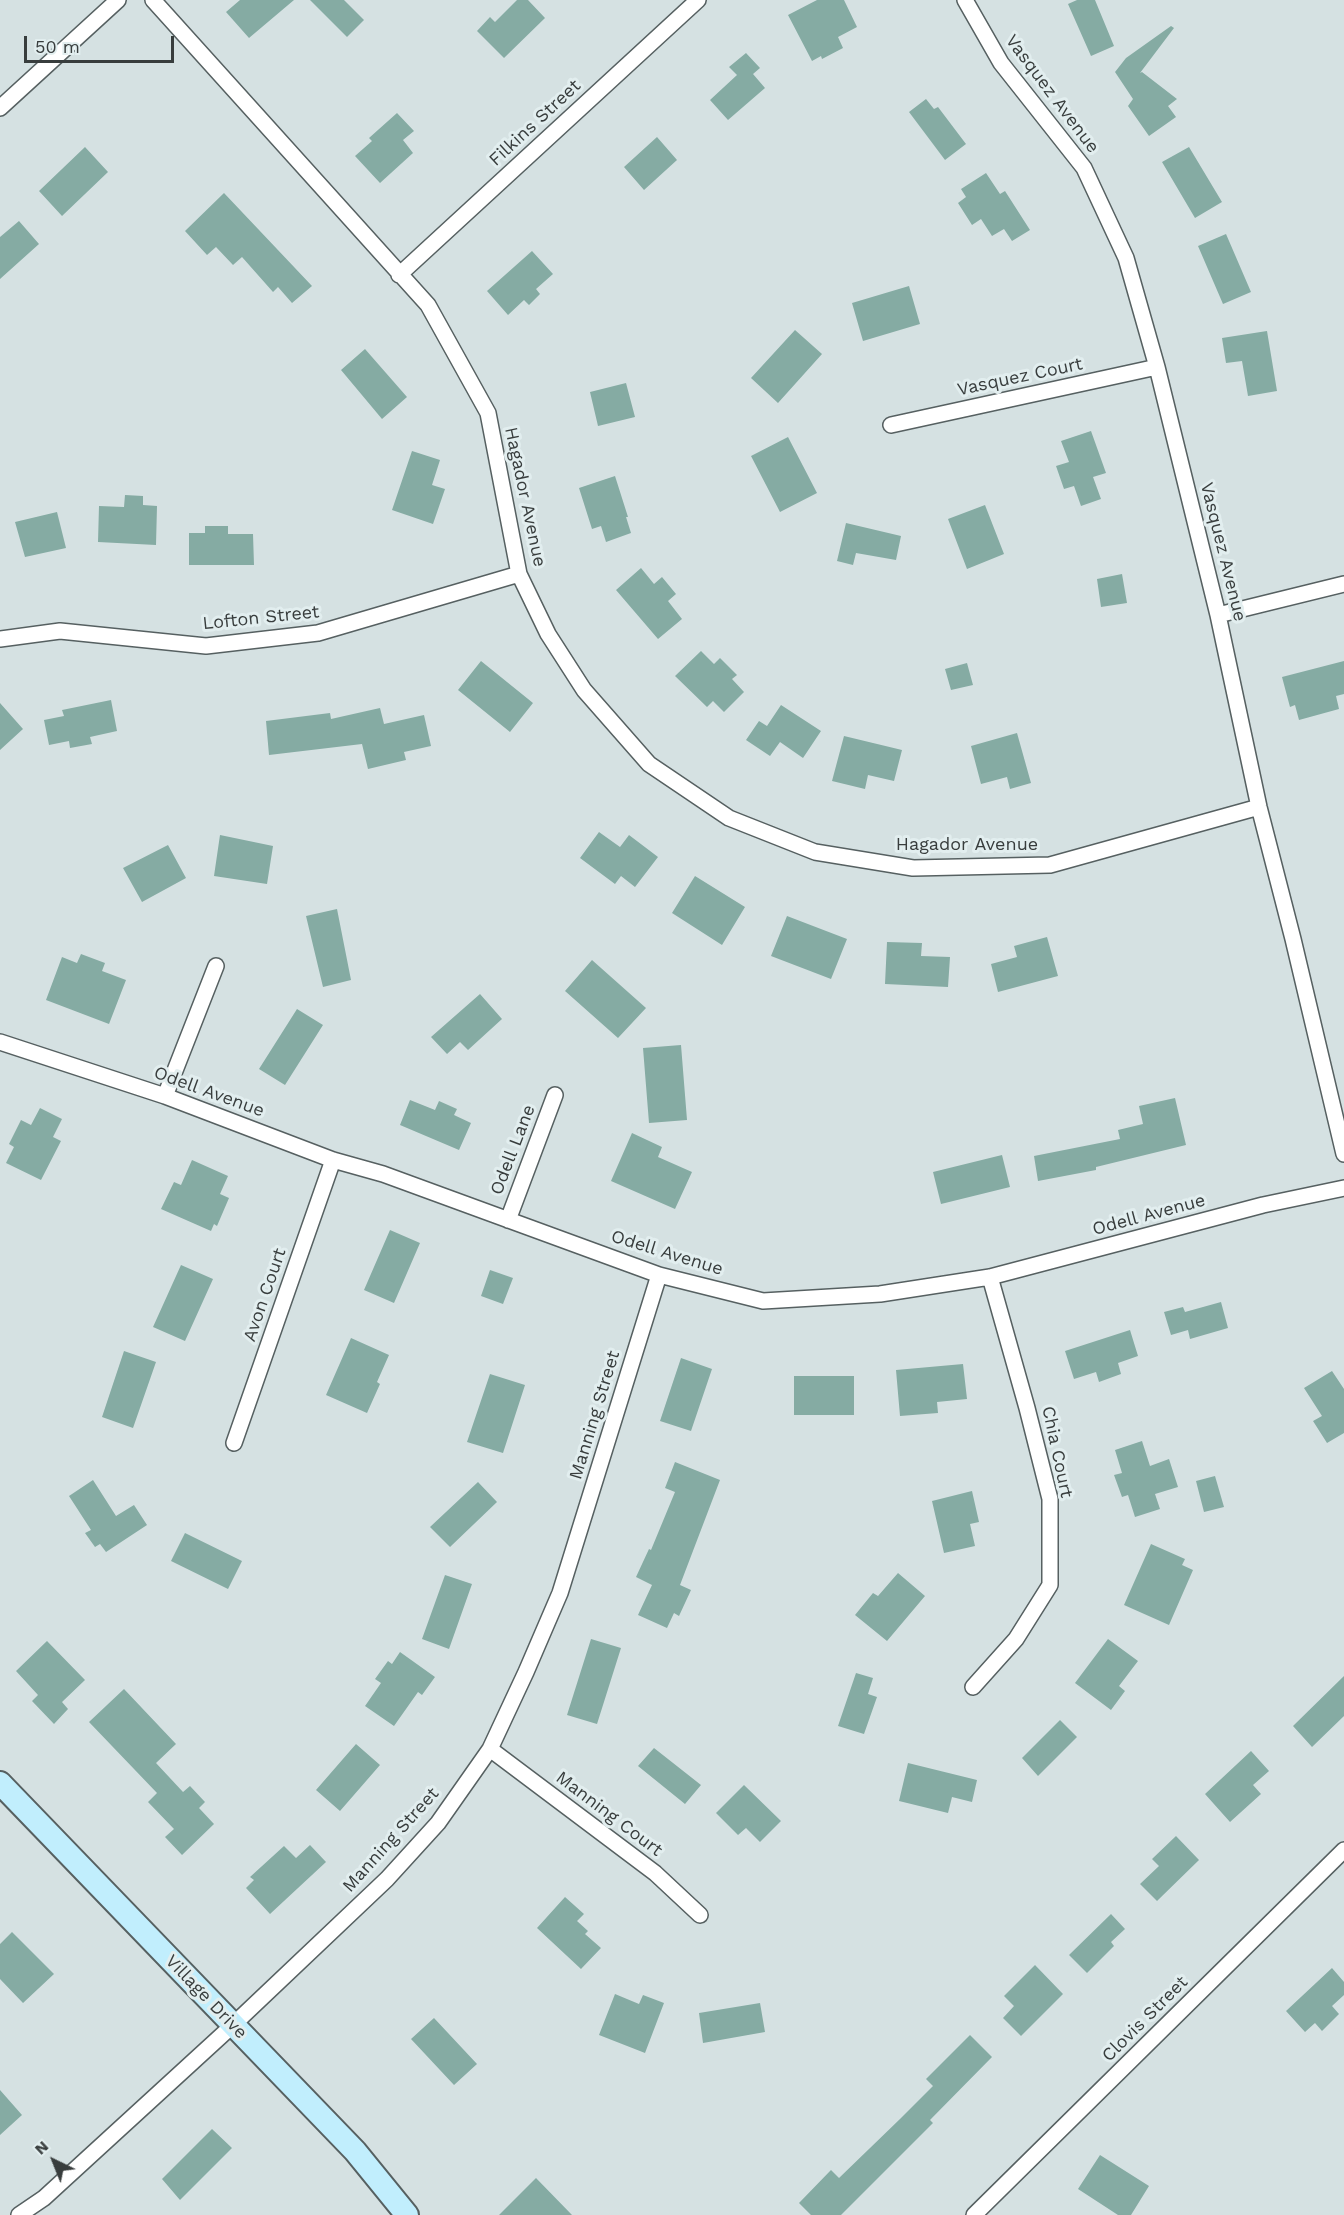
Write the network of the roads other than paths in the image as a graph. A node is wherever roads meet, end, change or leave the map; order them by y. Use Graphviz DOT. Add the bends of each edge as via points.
graph roads {
  1 [pos="118,0"];
  2 [pos="153,0"];
  3 [pos="698,0"];
  4 [pos="965,0"];
  5 [pos="0,108"];
  6 [pos="399,275"];
  7 [pos="1157,367"];
  8 [pos="891,425"];
  9 [pos="519,574"];
  10 [pos="1344,584"];
  11 [pos="1218,615"];
  12 [pos="0,639"];
  13 [pos="1259,807"];
  14 [pos="216,966"];
  15 [pos="0,1042"];
  16 [pos="555,1095"];
  17 [pos="165,1096"];
  18 [pos="1344,1154"];
  19 [pos="333,1160"];
  20 [pos="1344,1188"];
  21 [pos="508,1220"];
  22 [pos="659,1275"];
  23 [pos="990,1277"];
  24 [pos="234,1443"];
  25 [pos="973,1687"];
  26 [pos="490,1749"];
  27 [pos="0,1783"];
  28 [pos="1344,1850"];
  29 [pos="700,1915"];
  30 [pos="233,2025"];
  31 [pos="977,2214"];
  32 [pos="19,2215"];
  33 [pos="407,2215"];
  1 -- 5 [label="street"];
  2 -- 6 [label="street, Hagador Avenue"];
  3 -- 6 [label="street, Filkins Street"];
  4 -- 7 [label="street, Vasquez Avenue" via="1001,63 1084,168 1126,258"];
  6 -- 9 [label="street, Hagador Avenue" via="428,305 488,413"];
  7 -- 8 [label="street, Vasquez Court"];
  7 -- 11 [label="street, Vasquez Avenue"];
  9 -- 12 [label="street, Lofton Street" via="318,633 206,646 60,631"];
  9 -- 13 [label="street, Hagador Avenue" via="548,634 584,690 649,764 729,818 815,852 913,868 1050,865"];
  10 -- 11 [label="street"];
  11 -- 13 [label="street, Vasquez Avenue"];
  13 -- 18 [label="street, Vasquez Avenue"];
  14 -- 17 [label="street"];
  15 -- 17 [label="street, Odell Avenue"];
  16 -- 21 [label="street, Odell Lane"];
  17 -- 19 [label="street, Odell Avenue"];
  19 -- 21 [label="street, Odell Avenue"];
  19 -- 24 [label="street, Avon Court"];
  20 -- 23 [label="street, Odell Avenue" via="1263,1204"];
  21 -- 22 [label="street, Odell Avenue"];
  22 -- 23 [label="street, Odell Avenue" via="763,1301 880,1294"];
  22 -- 26 [label="street, Manning Street" via="560,1593"];
  23 -- 25 [label="street, Chia Court" via="1050,1499 1050,1585 1016,1639"];
  26 -- 29 [label="street, Manning Court" via="655,1873"];
  26 -- 30 [label="street, Manning Street" via="438,1823 387,1879"];
  27 -- 30 [label="main road, Village Drive"];
  28 -- 31 [label="street, Clovis Street"];
  30 -- 32 [label="street, Manning Street" via="44,2198"];
  30 -- 33 [label="main road, Village Drive" via="355,2151"];
}
